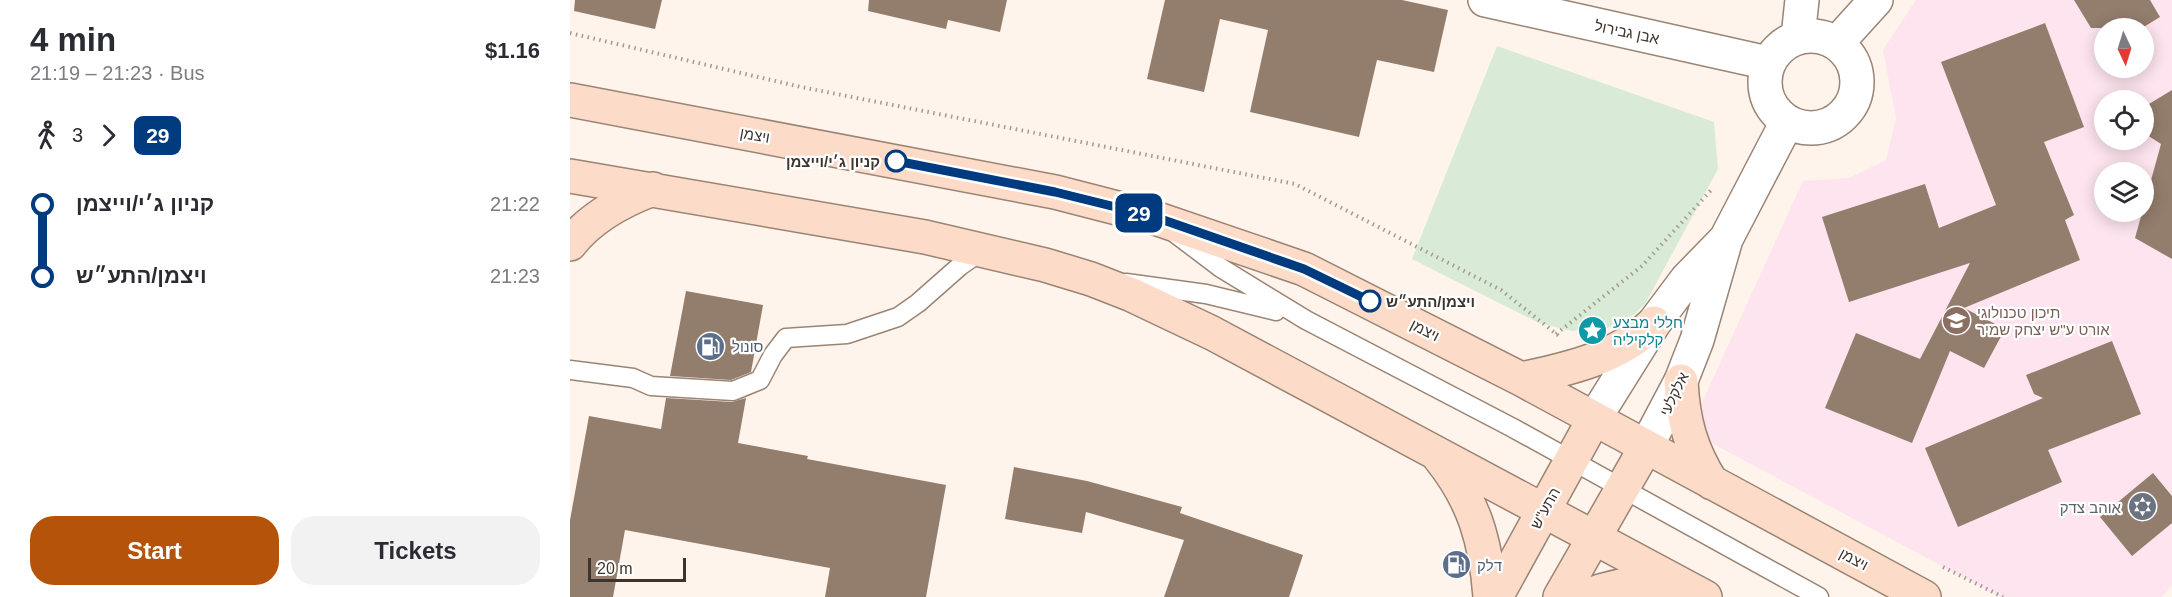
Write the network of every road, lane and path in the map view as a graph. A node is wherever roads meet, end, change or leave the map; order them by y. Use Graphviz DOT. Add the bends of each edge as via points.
graph roads {
  1 [pos="1485,0"];
  2 [pos="1802,0"];
  3 [pos="1876,0"];
  4 [pos="1798,37"];
  5 [pos="1837,43"];
  6 [pos="1768,63"];
  7 [pos="570,100"];
  8 [pos="1787,122"];
  9 [pos="570,176"];
  10 [pos="1717,184"];
  11 [pos="653,189"];
  12 [pos="1152,216"];
  13 [pos="1726,239"];
  14 [pos="570,244"];
  15 [pos="983,250"];
  16 [pos="1091,279"];
  17 [pos="1306,320"];
  18 [pos="1654,323"];
  19 [pos="1557,334"];
  20 [pos="570,370"];
  21 [pos="1521,379"];
  22 [pos="1681,381"];
  23 [pos="1594,419"];
  24 [pos="1646,447"];
  25 [pos="1434,451"];
  26 [pos="1571,460"];
  27 [pos="1712,483"];
  28 [pos="1623,488"];
  29 [pos="1544,510"];
  30 [pos="1594,537"];
  31 [pos="1696,592"];
  32 [pos="1490,597"];
  33 [pos="1496,597"];
  34 [pos="1560,597"];
  35 [pos="1584,597"];
  36 [pos="1820,597"];
  37 [pos="1924,597"];
  1 -- 6 [label="street, אבן גבירול"];
  2 -- 4 [label="street"];
  3 -- 5 [label="street"];
  4 -- 5 [label="street" via="1822,37"];
  4 -- 6 [label="street" via="1784,44"];
  5 -- 8 [label="street" via="1853,61 1858,76 1852,105 1835,122 1820,127"];
  6 -- 8 [label="street" via="1764,78 1767,99"];
  7 -- 12 [label="main road, ויצמן" via="986,178"];
  8 -- 13 [label="street, אלקלעי"];
  9 -- 11 [label="main road"];
  10 -- 19 [label="path" via="1642,266"];
  11 -- 14 [label="main road" via="606,211"];
  11 -- 15 [label="main road"];
  12 -- 17 [label="lane" via="1221,268"];
  12 -- 21 [label="main road, ויצמן" via="1304,269"];
  13 -- 18 [label="street, אלקלעי" via="1687,279"];
  13 -- 22 [label="street, אלקלעי" via="1707,310"];
  15 -- 16 [label="main road"];
  15 -- 20 [label="lane" via="898,317 847,334 786,338 760,380 733,391 651,386 633,378"];
  16 -- 17 [label="lane" via="1206,294"];
  16 -- 25 [label="main road" via="1212,333"];
  17 -- 26 [label="lane"];
  18 -- 21 [label="main road" via="1636,339 1608,354 1567,369"];
  18 -- 23 [label="street, אלקלעי"];
  21 -- 23 [label="main road, ויצמן"];
  22 -- 24 [label="street, אלקלעי"];
  22 -- 27 [label="main road" via="1686,427"];
  23 -- 24 [label="main road, ויצמן"];
  23 -- 26 [label="main road, התע\"ש"];
  24 -- 27 [label="main road, ויצמן"];
  24 -- 28 [label="main road, אלקלעי"];
  25 -- 29 [label="main road"];
  25 -- 32 [label="main road" via="1454,476 1473,512"];
  26 -- 28 [label="lane"];
  26 -- 29 [label="main road, התע\"ש"];
  27 -- 37 [label="main road, ויצמן"];
  28 -- 30 [label="main road, אלקלעי"];
  28 -- 36 [label="lane"];
  29 -- 30 [label="main road"];
  29 -- 33 [label="main road, התע\"ש"];
  30 -- 31 [label="main road"];
  30 -- 34 [label="main road"];
  31 -- 35 [label="main road" via="1667,584 1632,584"];
}
